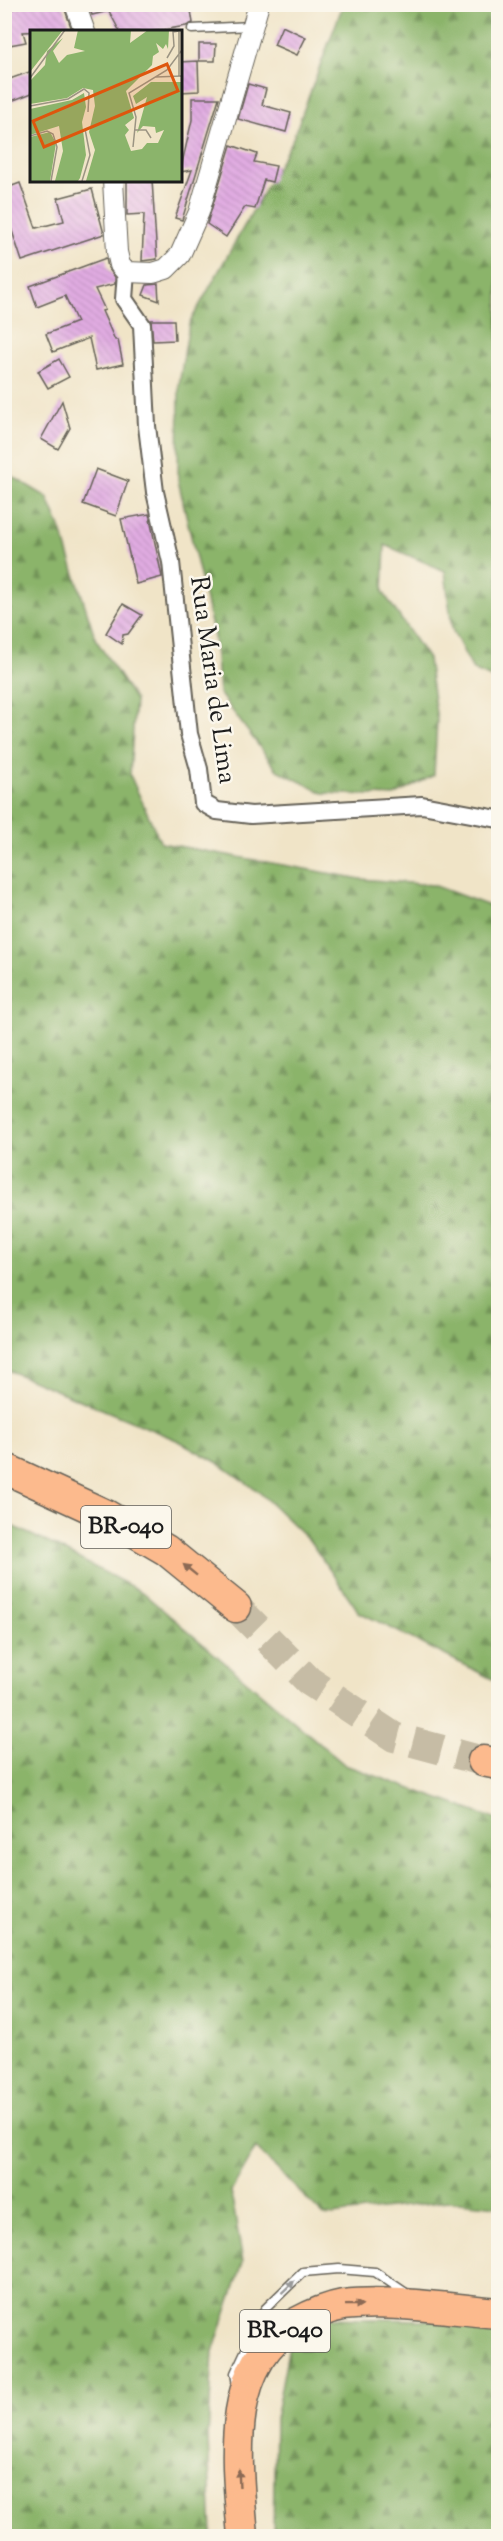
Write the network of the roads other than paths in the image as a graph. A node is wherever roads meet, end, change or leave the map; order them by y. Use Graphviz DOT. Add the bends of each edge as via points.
graph roads {
  1 [pos="75,4"];
  2 [pos="259,4"];
  3 [pos="255,25"];
  4 [pos="192,28"];
  5 [pos="84,30"];
  6 [pos="113,182"];
  7 [pos="126,272"];
  8 [pos="498,819"];
  9 [pos="4,1468"];
  10 [pos="236,1607"];
  11 [pos="422,2307"];
  12 [pos="498,2313"];
  13 [pos="241,2412"];
  14 [pos="243,2536"];
  1 -- 5 [label="street"];
  2 -- 3 [label="street"];
  3 -- 4 [label="lane"];
  3 -- 7 [label="street" via="199,212 180,255 166,269 153,273"];
  6 -- 7 [label="street" via="117,252"];
  7 -- 8 [label="street, Rua Maria de Lima" via="124,299 142,326 155,492 171,562 189,734 203,803 217,811 251,814 422,805"];
  10 -- 9 [label="highway, BR-040, one-way" via="166,1550 106,1515"];
  11 -- 12 [label="highway, BR-040"];
  13 -- 11 [label="highway, BR-040, one-way" via="257,2361 272,2342 298,2322 327,2308 345,2305"];
  13 -- 11 [label="lane, one-way" via="235,2373 265,2308 303,2272 375,2272"];
  14 -- 13 [label="highway, BR-040, one-way" via="237,2448"];
}
